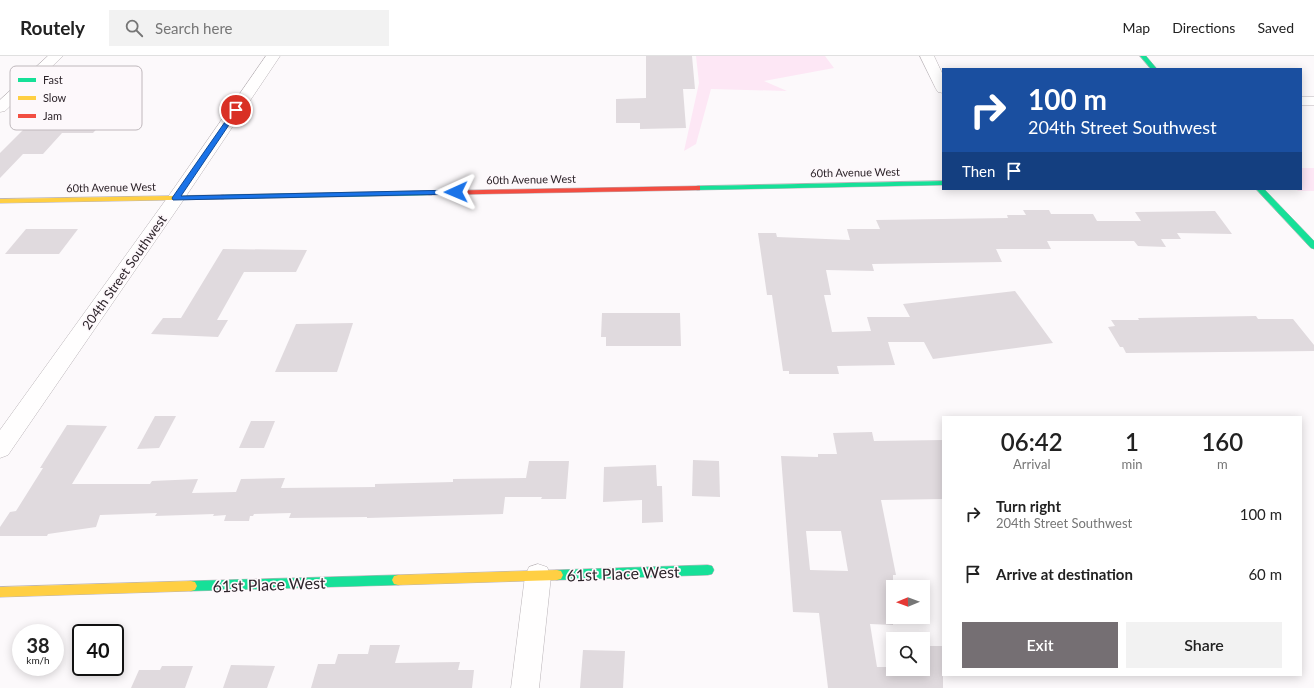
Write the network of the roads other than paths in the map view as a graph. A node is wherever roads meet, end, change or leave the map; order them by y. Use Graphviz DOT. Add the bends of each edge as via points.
graph roads {
  1 [pos="56,56"];
  2 [pos="273,56"];
  3 [pos="927,56"];
  4 [pos="1143,56"];
  5 [pos="45,66"];
  6 [pos="1153,68"];
  7 [pos="942,87"];
  8 [pos="10,99"];
  9 [pos="1302,101"];
  10 [pos="1314,101"];
  11 [pos="0,108"];
  12 [pos="942,183"];
  13 [pos="1261,190"];
  14 [pos="176,198"];
  15 [pos="0,201"];
  16 [pos="1314,246"];
  17 [pos="0,448"];
  18 [pos="708,570"];
  19 [pos="538,576"];
  20 [pos="0,592"];
  21 [pos="524,688"];
  1 -- 5 [label="street"];
  2 -- 14 [label="street, 204th Street Southwest"];
  3 -- 7 [label="street"];
  4 -- 6 [label="street"];
  8 -- 11 [label="street"];
  9 -- 10 [label="street"];
  12 -- 14 [label="street, 60th Avenue West"];
  13 -- 16 [label="street"];
  14 -- 15 [label="street, 60th Avenue West"];
  14 -- 17 [label="street, 204th Street Southwest"];
  18 -- 19 [label="street, 61st Place West"];
  19 -- 20 [label="street, 61st Place West"];
  19 -- 21 [label="street"];
}
